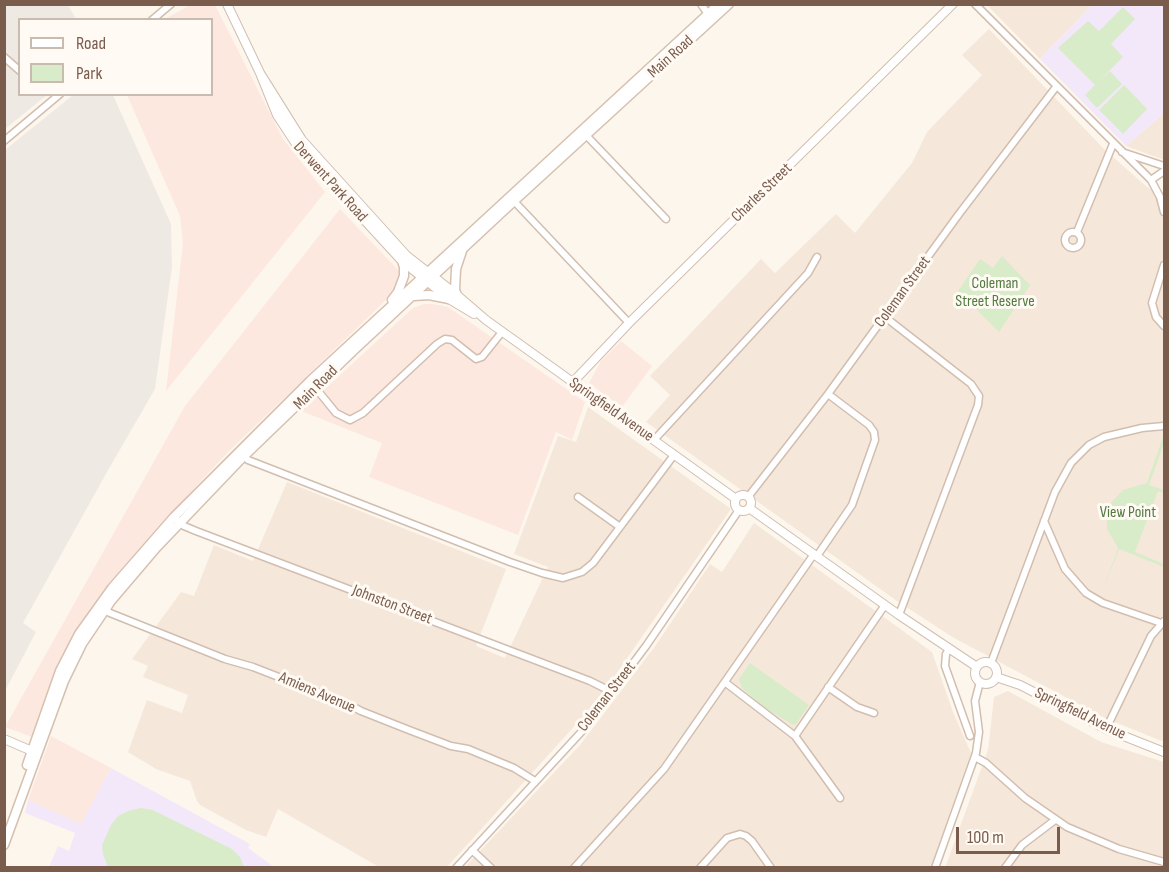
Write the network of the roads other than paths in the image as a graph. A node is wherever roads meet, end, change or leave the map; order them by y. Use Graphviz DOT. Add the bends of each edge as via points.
graph roads {
  1 [pos="171,4"];
  2 [pos="227,4"];
  3 [pos="701,4"];
  4 [pos="718,4"];
  5 [pos="729,4"];
  6 [pos="953,4"];
  7 [pos="975,4"];
  8 [pos="710,17"];
  9 [pos="154,18"];
  10 [pos="4,57"];
  11 [pos="18,69"];
  12 [pos="260,73"];
  13 [pos="1056,87"];
  14 [pos="47,96"];
  15 [pos="58,96"];
  16 [pos="52,101"];
  17 [pos="584,132"];
  18 [pos="4,141"];
  19 [pos="1113,144"];
  20 [pos="1119,150"];
  21 [pos="1164,166"];
  22 [pos="1164,171"];
  23 [pos="1151,180"];
  24 [pos="512,199"];
  25 [pos="1164,212"];
  26 [pos="666,219"];
  27 [pos="1077,232"];
  28 [pos="465,246"];
  29 [pos="817,257"];
  30 [pos="402,261"];
  31 [pos="1164,265"];
  32 [pos="427,277"];
  33 [pos="412,297"];
  34 [pos="453,297"];
  35 [pos="885,317"];
  36 [pos="377,319"];
  37 [pos="629,323"];
  38 [pos="1164,326"];
  39 [pos="502,332"];
  40 [pos="572,383"];
  41 [pos="313,384"];
  42 [pos="828,394"];
  43 [pos="1164,426"];
  44 [pos="654,441"];
  45 [pos="240,454"];
  46 [pos="674,455"];
  47 [pos="578,497"];
  48 [pos="747,497"];
  49 [pos="736,499"];
  50 [pos="749,508"];
  51 [pos="739,510"];
  52 [pos="177,519"];
  53 [pos="1044,521"];
  54 [pos="620,528"];
  55 [pos="816,555"];
  56 [pos="885,605"];
  57 [pos="102,607"];
  58 [pos="899,615"];
  59 [pos="1164,622"];
  60 [pos="949,649"];
  61 [pos="991,663"];
  62 [pos="977,667"];
  63 [pos="996,677"];
  64 [pos="980,682"];
  65 [pos="726,683"];
  66 [pos="828,687"];
  67 [pos="612,692"];
  68 [pos="873,713"];
  69 [pos="1106,729"];
  70 [pos="795,736"];
  71 [pos="970,736"];
  72 [pos="7,739"];
  73 [pos="35,752"];
  74 [pos="1164,752"];
  75 [pos="975,757"];
  76 [pos="535,781"];
  77 [pos="840,798"];
  78 [pos="1055,820"];
  79 [pos="4,830"];
  80 [pos="4,845"];
  81 [pos="472,850"];
  82 [pos="1162,864"];
  83 [pos="456,867"];
  84 [pos="491,867"];
  85 [pos="574,867"];
  86 [pos="700,867"];
  87 [pos="771,867"];
  88 [pos="935,867"];
  89 [pos="1005,867"];
  1 -- 9 [label="street"];
  2 -- 12 [label="street, Derwent Park Road"];
  3 -- 8 [label="street"];
  4 -- 8 [label="main road, Main Road"];
  5 -- 8 [label="main road, Main Road"];
  6 -- 37 [label="street, Charles Street"];
  7 -- 13 [label="street"];
  8 -- 17 [label="main road, Main Road"];
  10 -- 11 [label="street"];
  12 -- 30 [label="street, Derwent Park Road" via="290,137"];
  12 -- 32 [label="street, Derwent Park Road" via="302,140"];
  13 -- 19 [label="street"];
  13 -- 35 [label="street, Coleman Street"];
  14 -- 16 [label="street"];
  15 -- 16 [label="street"];
  16 -- 18 [label="street"];
  17 -- 24 [label="main road, Main Road"];
  17 -- 26 [label="street"];
  19 -- 20 [label="street"];
  19 -- 27 [label="street"];
  20 -- 21 [label="street"];
  20 -- 23 [label="street"];
  22 -- 23 [label="street"];
  23 -- 25 [label="street"];
  24 -- 28 [label="main road, Main Road"];
  24 -- 32 [label="main road, Main Road"];
  24 -- 37 [label="street"];
  28 -- 32 [label="main road, Main Road"];
  28 -- 34 [label="main road" via="456,268"];
  29 -- 44 [label="street" via="808,273"];
  30 -- 32 [label="street, Derwent Park Road"];
  30 -- 36 [label="main road" via="405,271 398,292"];
  31 -- 38 [label="street" via="1152,303"];
  32 -- 33 [label="main road, Main Road"];
  32 -- 34 [label="street, Springfield Avenue"];
  32 -- 36 [label="main road, Main Road"];
  33 -- 34 [label="main road"];
  33 -- 41 [label="main road, Main Road"];
  34 -- 39 [label="street, Springfield Avenue"];
  35 -- 42 [label="street, Coleman Street"];
  35 -- 58 [label="street" via="972,384 979,396"];
  36 -- 41 [label="main road, Main Road"];
  37 -- 40 [label="street, Charles Street"];
  39 -- 40 [label="street, Springfield Avenue"];
  39 -- 41 [label="street" via="476,359 455,342 445,339 436,344 363,413 350,420 336,413"];
  40 -- 44 [label="street, Springfield Avenue"];
  41 -- 45 [label="main road, Main Road"];
  42 -- 48 [label="street, Coleman Street"];
  42 -- 55 [label="street" via="872,428 875,440 852,505"];
  43 -- 53 [label="street" via="1113,434 1089,445 1065,471"];
  44 -- 46 [label="street, Springfield Avenue"];
  45 -- 52 [label="main road, Main Road"];
  45 -- 54 [label="street" via="510,562 557,577 576,575 588,568"];
  46 -- 49 [label="street, Springfield Avenue"];
  46 -- 54 [label="street"];
  47 -- 54 [label="street"];
  48 -- 49 [label="street"];
  48 -- 50 [label="street"];
  49 -- 51 [label="street"];
  50 -- 51 [label="street"];
  50 -- 55 [label="street"];
  51 -- 67 [label="street, Coleman Street"];
  52 -- 57 [label="main road, Main Road"];
  52 -- 67 [label="street, Johnston Street" via="196,531"];
  53 -- 59 [label="street" via="1065,569 1086,593 1103,603"];
  53 -- 61 [label="street"];
  55 -- 56 [label="street"];
  55 -- 65 [label="street"];
  56 -- 58 [label="street"];
  56 -- 66 [label="street"];
  57 -- 73 [label="main road, Main Road" via="73,662"];
  57 -- 76 [label="street, Amiens Avenue" via="225,659 451,746 468,749"];
  58 -- 60 [label="street"];
  59 -- 69 [label="street" via="1151,636"];
  60 -- 62 [label="street"];
  60 -- 71 [label="street" via="945,666"];
  61 -- 62 [label="street" via="983,662"];
  61 -- 63 [label="street" via="996,668"];
  62 -- 64 [label="street" via="975,674"];
  63 -- 64 [label="street" via="989,683"];
  63 -- 69 [label="street, Springfield Avenue" via="1020,685"];
  64 -- 75 [label="street" via="975,701 979,739"];
  65 -- 70 [label="street"];
  65 -- 85 [label="street" via="664,769"];
  66 -- 68 [label="street"];
  66 -- 70 [label="street"];
  67 -- 76 [label="street, Coleman Street" via="573,742"];
  69 -- 74 [label="street, Springfield Avenue"];
  70 -- 77 [label="street"];
  72 -- 73 [label="street"];
  73 -- 79 [label="main road, Main Road"];
  73 -- 80 [label="main road, Main Road"];
  75 -- 78 [label="street"];
  75 -- 88 [label="street"];
  76 -- 81 [label="street, Coleman Street"];
  78 -- 82 [label="street" via="1101,843"];
  78 -- 89 [label="street" via="1022,845"];
  81 -- 83 [label="street, Coleman Street"];
  81 -- 84 [label="street"];
  86 -- 87 [label="street" via="727,838 740,834 752,841"];
}
